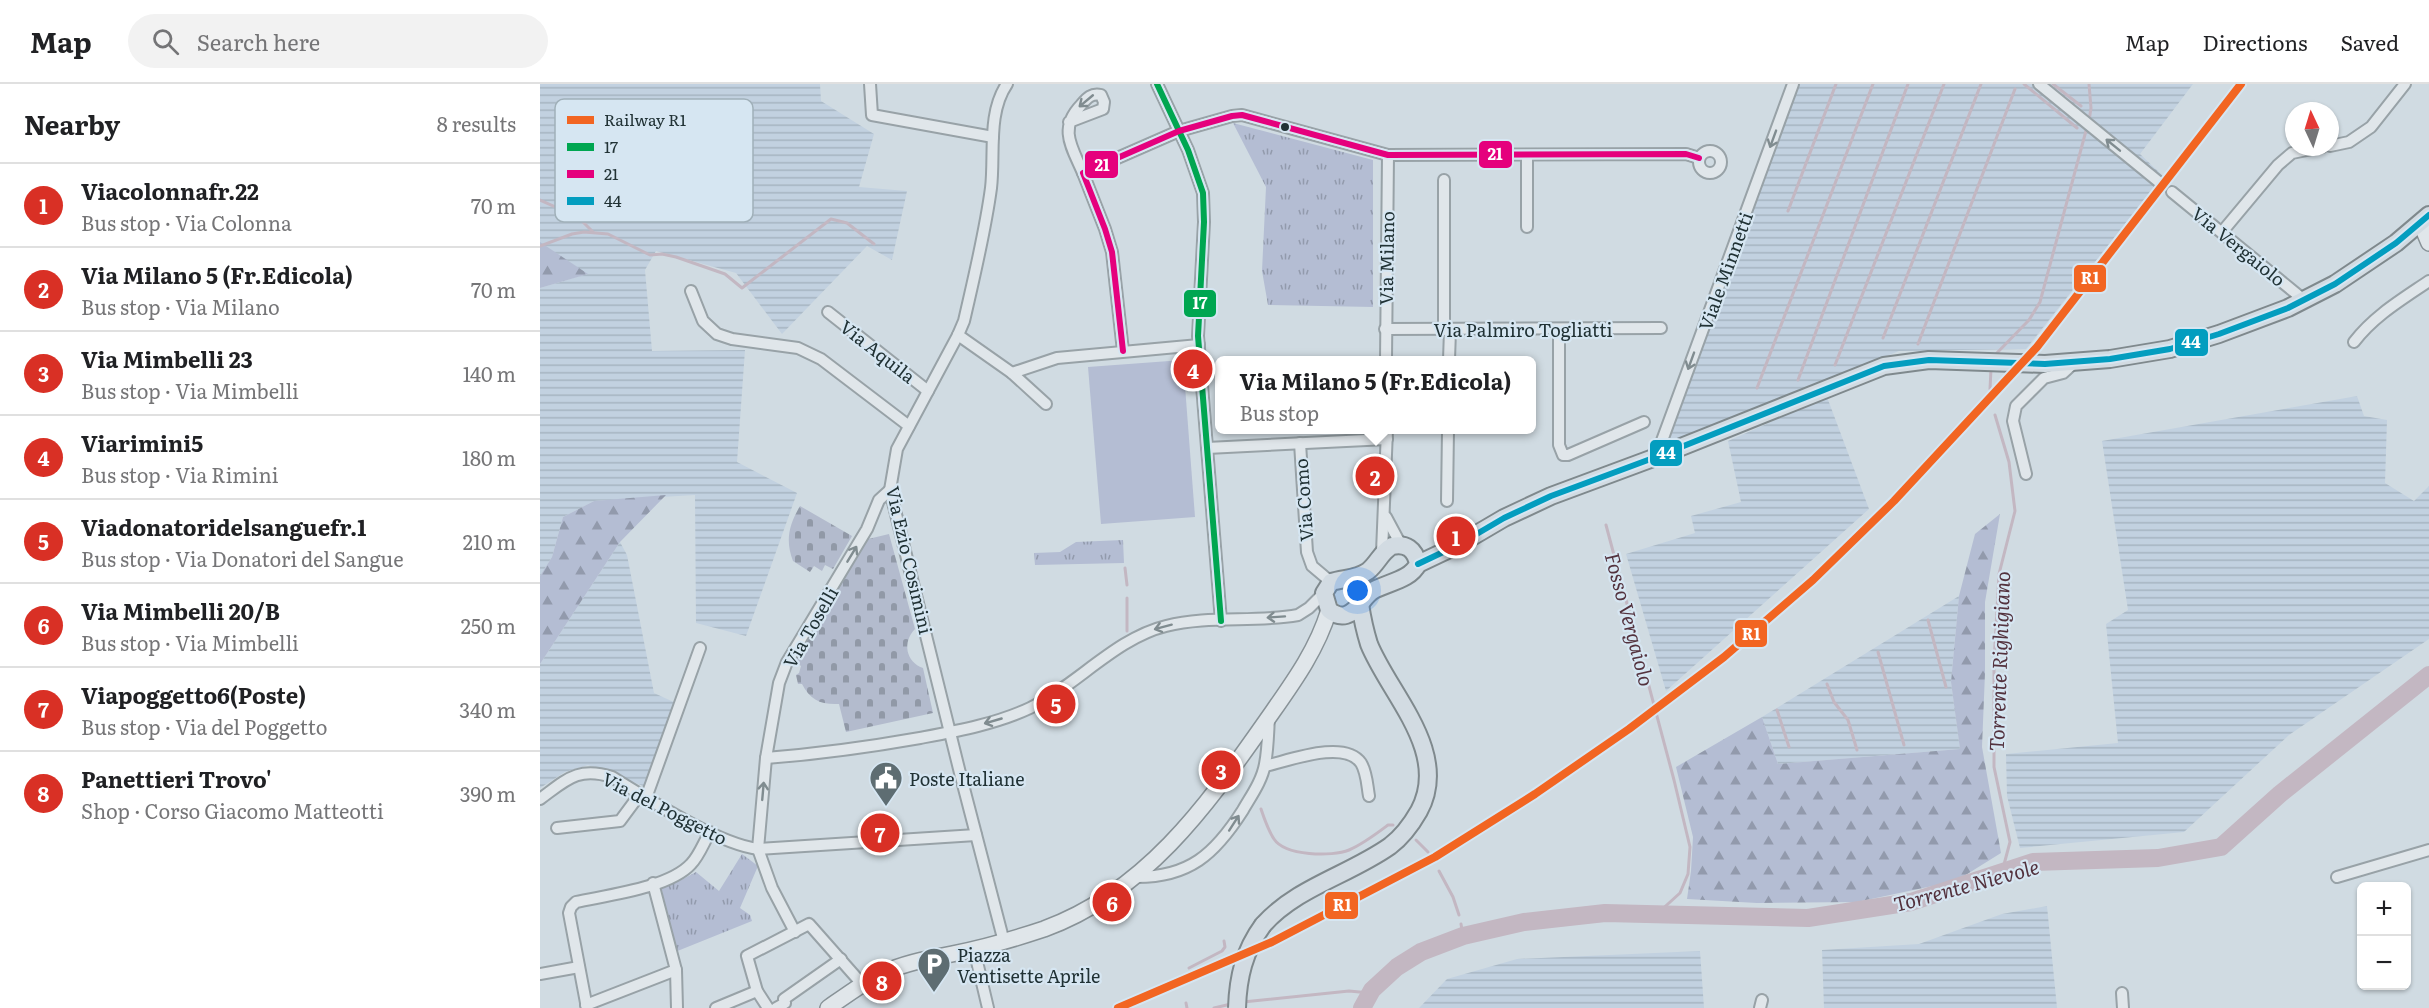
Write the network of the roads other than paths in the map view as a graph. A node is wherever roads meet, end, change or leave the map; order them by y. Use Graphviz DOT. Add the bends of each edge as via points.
graph roads {
  1 [pos="870,84"];
  2 [pos="1007,84"];
  3 [pos="1157,84"];
  4 [pos="1793,84"];
  5 [pos="2039,84"];
  6 [pos="2405,84"];
  7 [pos="1069,122"];
  8 [pos="1179,131"];
  9 [pos="993,137"];
  10 [pos="2339,144"];
  11 [pos="1388,155"];
  12 [pos="1527,156"];
  13 [pos="2288,156"];
  14 [pos="1700,158"];
  15 [pos="1083,173"];
  16 [pos="1444,180"];
  17 [pos="2159,182"];
  18 [pos="2172,192"];
  19 [pos="2425,219"];
  20 [pos="1527,227"];
  21 [pos="2222,232"];
  22 [pos="2429,243"];
  23 [pos="2429,281"];
  24 [pos="690,291"];
  25 [pos="2304,300"];
  26 [pos="828,312"];
  27 [pos="1661,328"];
  28 [pos="1559,329"];
  29 [pos="1385,330"];
  30 [pos="1447,330"];
  31 [pos="958,335"];
  32 [pos="2354,342"];
  33 [pos="1199,345"];
  34 [pos="1123,351"];
  35 [pos="1386,356"];
  36 [pos="1449,356"];
  37 [pos="2044,371"];
  38 [pos="1012,373"];
  39 [pos="928,391"];
  40 [pos="1046,404"];
  41 [pos="1644,422"];
  42 [pos="909,426"];
  43 [pos="1387,434"];
  44 [pos="1448,434"];
  45 [pos="1300,443"];
  46 [pos="1207,448"];
  47 [pos="1656,457"];
  48 [pos="2026,474"];
  49 [pos="890,490"];
  50 [pos="1447,501"];
  51 [pos="1385,514"];
  52 [pos="1382,552"];
  53 [pos="1410,552"];
  54 [pos="1327,587"];
  55 [pos="1360,604"];
  56 [pos="1337,614"];
  57 [pos="1221,621"];
  58 [pos="1370,644"];
  59 [pos="700,648"];
  60 [pos="1269,717"];
  61 [pos="950,732"];
  62 [pos="766,758"];
  63 [pos="1265,766"];
  64 [pos="643,796"];
  65 [pos="1369,796"];
  66 [pos="540,799"];
  67 [pos="558,828"];
  68 [pos="710,832"];
  69 [pos="976,835"];
  70 [pos="758,849"];
  71 [pos="2429,850"];
  72 [pos="1134,877"];
  73 [pos="2337,877"];
  74 [pos="654,884"];
  75 [pos="795,932"];
  76 [pos="1004,942"];
  77 [pos="974,949"];
  78 [pos="841,959"];
  79 [pos="579,967"];
  80 [pos="676,970"];
  81 [pos="540,974"];
  82 [pos="862,984"];
  83 [pos="757,991"];
  84 [pos="2122,993"];
  85 [pos="587,1007"];
  86 [pos="677,1008"];
  87 [pos="716,1008"];
  88 [pos="768,1008"];
  89 [pos="776,1008"];
  90 [pos="828,1008"];
  91 [pos="988,1008"];
  92 [pos="1237,1008"];
  93 [pos="2123,1008"];
  1 -- 9 [label="street" via="872,115"];
  2 -- 9 [label="street, Via Ezio Cosimini" via="997,106"];
  3 -- 8 [label="street"];
  4 -- 47 [label="street, Viale Minnetti, one-way"];
  17 -- 5 [label="street, one-way"];
  6 -- 10 [label="street" via="2371,127"];
  7 -- 15 [label="street" via="1068,135"];
  8 -- 11 [label="street" via="1242,115"];
  8 -- 15 [label="street"];
  8 -- 33 [label="street" via="1203,193"];
  9 -- 31 [label="street, Via Ezio Cosimini" via="986,222"];
  11 -- 12 [label="street"];
  11 -- 29 [label="street, Via Milano"];
  12 -- 14 [label="street" via="1686,154"];
  12 -- 20 [label="street"];
  13 -- 21 [label="street"];
  15 -- 34 [label="street" via="1112,252"];
  16 -- 30 [label="street"];
  18 -- 21 [label="street, Via Vergaiolo"];
  19 -- 22 [label="main road"];
  19 -- 25 [label="main road" via="2367,264"];
  21 -- 25 [label="street, Via Vergaiolo"];
  23 -- 32 [label="street" via="2385,310"];
  24 -- 42 [label="street" via="703,321 717,334 806,350"];
  25 -- 37 [label="main road" via="2170,349 2075,362"];
  26 -- 39 [label="street, Via Aquila"];
  27 -- 28 [label="street, Via Palmiro Togliatti"];
  28 -- 30 [label="street, Via Palmiro Togliatti"];
  28 -- 41 [label="street" via="1559,445 1563,456"];
  29 -- 30 [label="street, Via Palmiro Togliatti"];
  29 -- 35 [label="street, Via Milano"];
  30 -- 36 [label="street"];
  31 -- 38 [label="street"];
  31 -- 39 [label="street, Via Ezio Cosimini"];
  33 -- 34 [label="street"];
  33 -- 46 [label="street"];
  34 -- 38 [label="street" via="1058,358"];
  37 -- 47 [label="main road" via="1929,360 1884,366"];
  37 -- 48 [label="street" via="2013,416"];
  38 -- 40 [label="street"];
  39 -- 42 [label="street, Via Ezio Cosimini"];
  42 -- 49 [label="street, Via Ezio Cosimini" via="897,449"];
  43 -- 45 [label="street"];
  43 -- 51 [label="street"];
  44 -- 50 [label="street"];
  45 -- 46 [label="street"];
  45 -- 54 [label="street, Via Como" via="1308,556"];
  46 -- 57 [label="street"];
  47 -- 53 [label="main road" via="1551,496 1473,537"];
  49 -- 61 [label="street, Via Ezio Cosimini"];
  62 -- 49 [label="street, Via Toselli, one-way" via="779,683 787,662 867,529 879,500"];
  51 -- 52 [label="street"];
  51 -- 53 [label="street"];
  52 -- 53 [label="main road" via="1392,546"];
  52 -- 54 [label="main road" via="1365,573"];
  53 -- 55 [label="main road" via="1408,576 1373,591"];
  54 -- 56 [label="main road"];
  54 -- 57 [label="street, one-way" via="1298,615"];
  55 -- 56 [label="main road" via="1354,611"];
  55 -- 58 [label="main road"];
  56 -- 58 [label="main road"];
  56 -- 60 [label="main road" via="1326,642 1305,664"];
  57 -- 61 [label="street, one-way" via="1153,630 1029,708"];
  58 -- 92 [label="main road, bridge" via="1423,748 1427,777 1421,807 1407,830 1391,845 1292,900 1263,925 1244,959"];
  59 -- 64 [label="street"];
  60 -- 63 [label="street"];
  60 -- 72 [label="main road" via="1212,798 1181,834"];
  61 -- 62 [label="street" via="861,748"];
  61 -- 69 [label="street, Via Ezio Cosimini"];
  70 -- 62 [label="street, Via Toselli, one-way"];
  63 -- 65 [label="street" via="1328,751 1348,754 1359,761"];
  72 -- 63 [label="street, one-way" via="1159,876 1193,864 1224,839 1254,792"];
  64 -- 66 [label="street, Via del Poggetto" via="612,777 586,772 571,776"];
  64 -- 67 [label="street" via="620,821"];
  64 -- 68 [label="street, Via del Poggetto"];
  68 -- 70 [label="street, Via del Poggetto"];
  68 -- 74 [label="street" via="692,864"];
  69 -- 70 [label="street, Via del Poggetto"];
  69 -- 76 [label="street, Via Ezio Cosimini"];
  70 -- 75 [label="street"];
  71 -- 73 [label="street"];
  72 -- 76 [label="main road" via="1070,918"];
  74 -- 79 [label="street" via="576,902 571,907"];
  74 -- 80 [label="street"];
  75 -- 78 [label="street" via="809,924"];
  75 -- 83 [label="street" via="747,956"];
  76 -- 77 [label="main road"];
  77 -- 82 [label="main road" via="895,968"];
  77 -- 91 [label="street"];
  78 -- 82 [label="street"];
  78 -- 89 [label="street"];
  79 -- 81 [label="street"];
  79 -- 85 [label="street"];
  80 -- 85 [label="street"];
  80 -- 86 [label="street"];
  82 -- 90 [label="main road"];
  83 -- 87 [label="street"];
  83 -- 88 [label="street"];
  84 -- 93 [label="street"];
}
